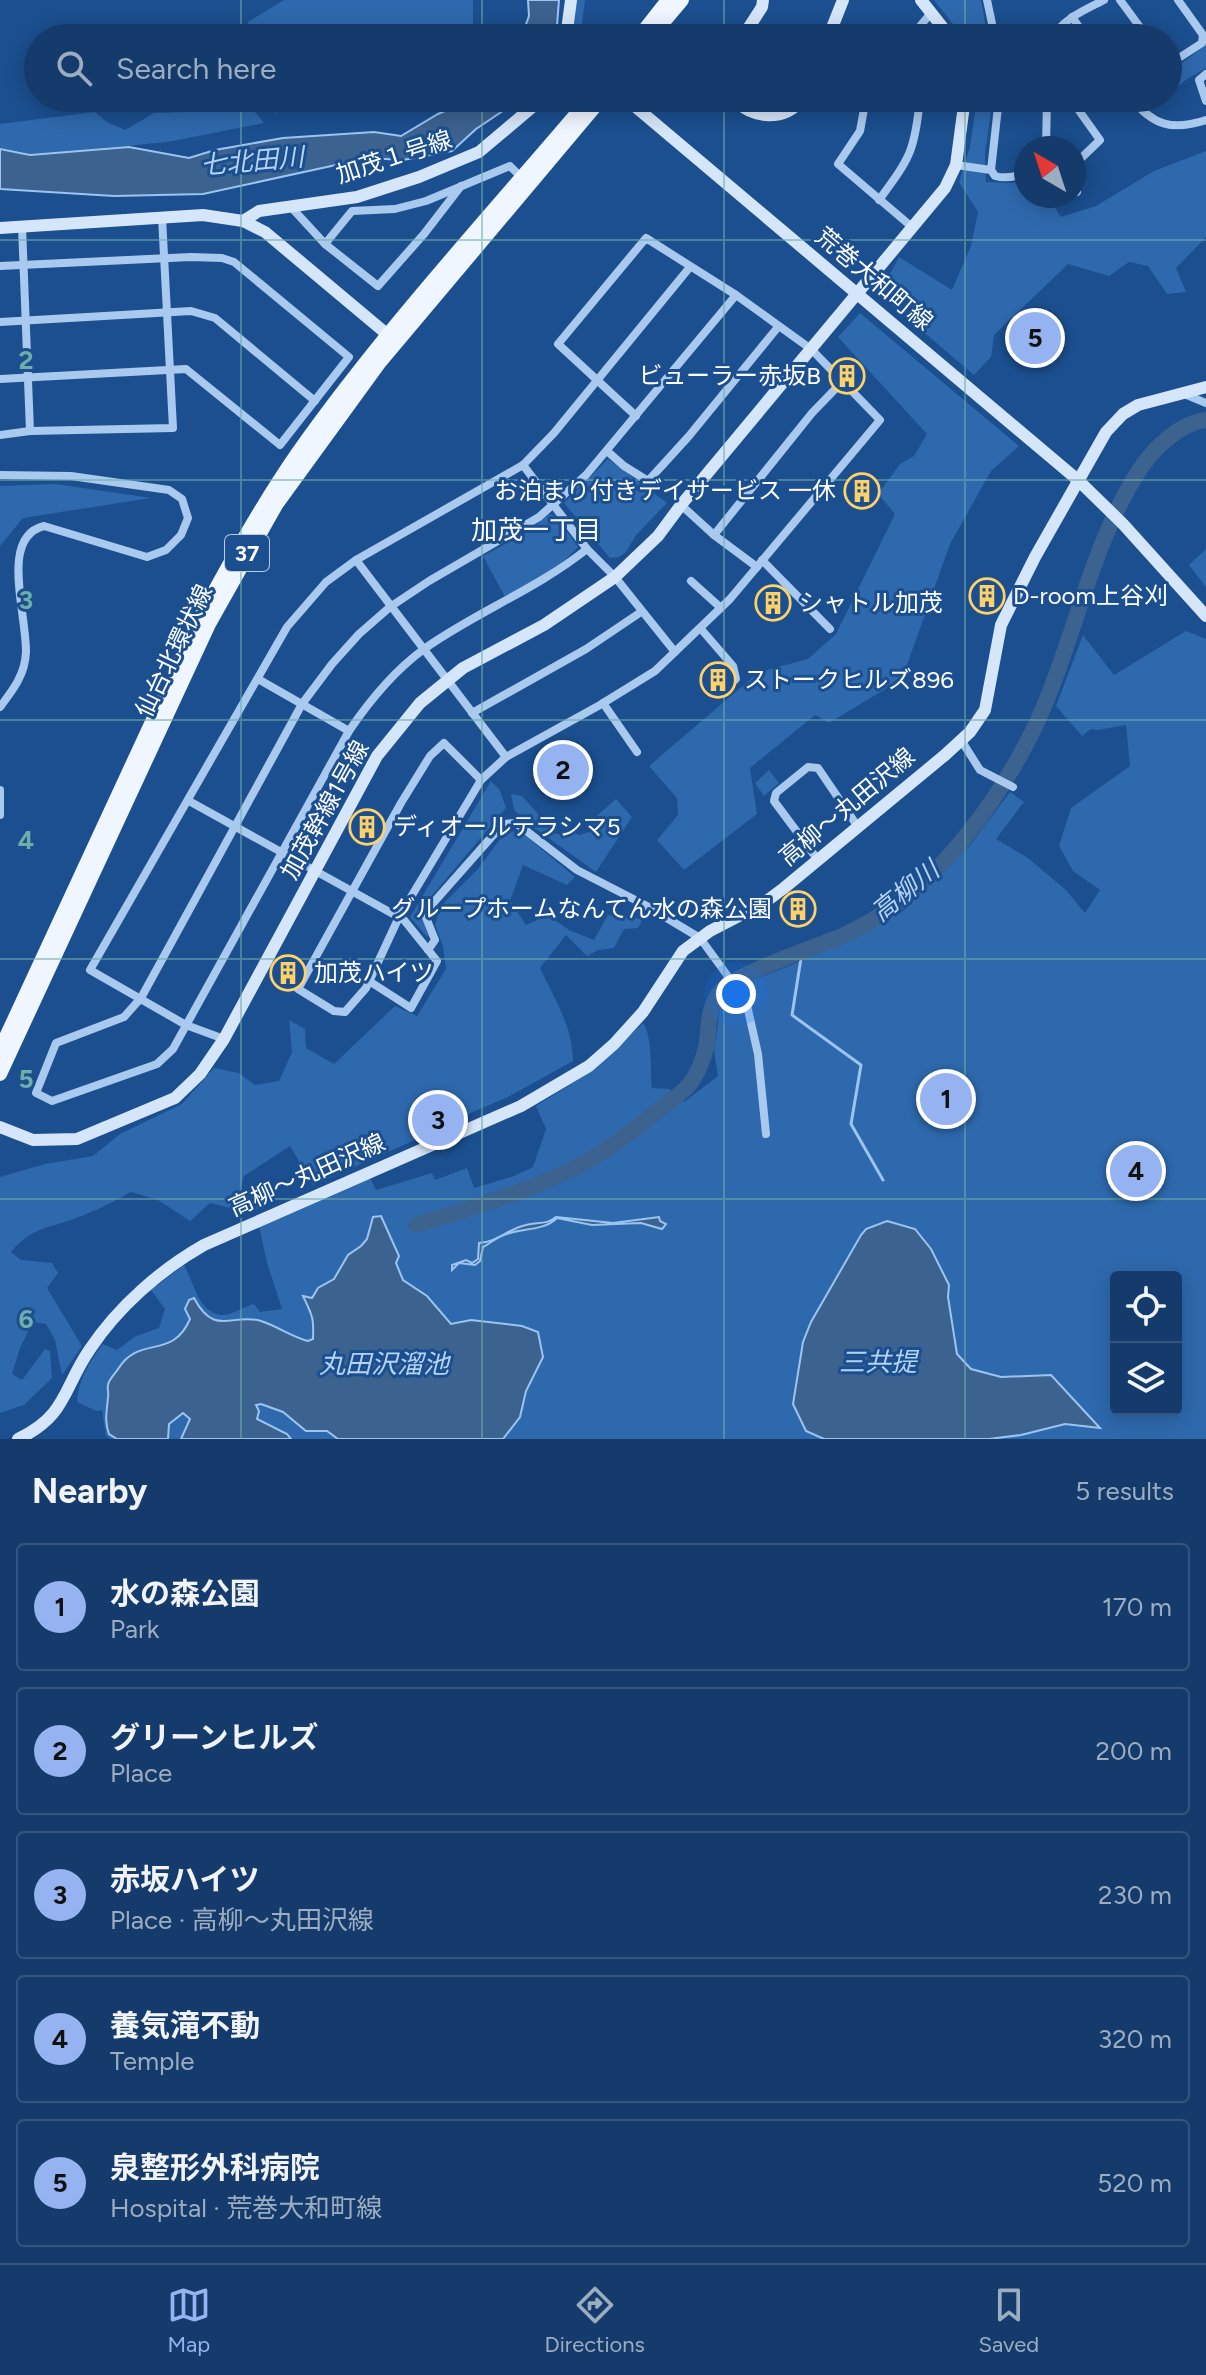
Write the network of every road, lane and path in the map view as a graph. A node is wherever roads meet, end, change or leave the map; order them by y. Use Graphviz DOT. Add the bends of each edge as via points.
graph roads {
  1 [pos="571,0"];
  2 [pos="668,0"];
  3 [pos="682,0"];
  4 [pos="763,0"];
  5 [pos="843,0"];
  6 [pos="921,0"];
  7 [pos="987,0"];
  8 [pos="1104,0"];
  9 [pos="1120,0"];
  10 [pos="1178,0"];
  11 [pos="931,13"];
  12 [pos="1072,17"];
  13 [pos="568,24"];
  14 [pos="649,24"];
  15 [pos="662,24"];
  16 [pos="751,24"];
  17 [pos="834,24"];
  18 [pos="922,24"];
  19 [pos="940,24"];
  20 [pos="992,24"];
  21 [pos="1064,24"];
  22 [pos="1077,24"];
  23 [pos="1138,24"];
  24 [pos="1182,56"];
  25 [pos="1206,74"];
  26 [pos="1206,101"];
  27 [pos="526,112"];
  28 [pos="578,112"];
  29 [pos="590,112"];
  30 [pos="642,112"];
  31 [pos="756,112"];
  32 [pos="787,112"];
  33 [pos="863,112"];
  34 [pos="918,112"];
  35 [pos="963,112"];
  36 [pos="997,112"];
  37 [pos="1047,112"];
  38 [pos="1080,112"];
  39 [pos="1143,112"];
  40 [pos="1206,120"];
  41 [pos="1046,136"];
  42 [pos="1086,153"];
  43 [pos="956,165"];
  44 [pos="991,170"];
  45 [pos="1014,177"];
  46 [pos="522,178"];
  47 [pos="461,186"];
  48 [pos="879,200"];
  49 [pos="291,207"];
  50 [pos="162,217"];
  51 [pos="243,221"];
  52 [pos="22,226"];
  53 [pos="912,227"];
  54 [pos="0,228"];
  55 [pos="325,244"];
  56 [pos="165,259"];
  57 [pos="23,265"];
  58 [pos="0,266"];
  59 [pos="690,267"];
  60 [pos="736,295"];
  61 [pos="168,314"];
  62 [pos="25,321"];
  63 [pos="0,322"];
  64 [pos="778,327"];
  65 [pos="393,339"];
  66 [pos="811,349"];
  67 [pos="170,371"];
  68 [pos="27,376"];
  69 [pos="0,379"];
  70 [pos="597,379"];
  71 [pos="842,382"];
  72 [pos="1206,387"];
  73 [pos="1181,393"];
  74 [pos="315,401"];
  75 [pos="1206,403"];
  76 [pos="636,416"];
  77 [pos="30,431"];
  78 [pos="0,435"];
  79 [pos="607,451"];
  80 [pos="523,465"];
  81 [pos="0,475"];
  82 [pos="1079,481"];
  83 [pos="555,505"];
  84 [pos="681,505"];
  85 [pos="714,535"];
  86 [pos="587,549"];
  87 [pos="8,551"];
  88 [pos="356,560"];
  89 [pos="760,564"];
  90 [pos="7,567"];
  91 [pos="615,577"];
  92 [pos="691,581"];
  93 [pos="390,607"];
  94 [pos="721,608"];
  95 [pos="641,612"];
  96 [pos="1206,616"];
  97 [pos="701,629"];
  98 [pos="830,629"];
  99 [pos="424,650"];
  100 [pos="675,652"];
  101 [pos="258,679"];
  102 [pos="447,679"];
  103 [pos="719,693"];
  104 [pos="603,703"];
  105 [pos="302,704"];
  106 [pos="0,707"];
  107 [pos="472,713"];
  108 [pos="349,731"];
  109 [pos="961,740"];
  110 [pos="637,752"];
  111 [pos="506,757"];
  112 [pos="481,780"];
  113 [pos="1013,787"];
  114 [pos="0,790"];
  115 [pos="189,801"];
  116 [pos="0,815"];
  117 [pos="234,825"];
  118 [pos="858,827"];
  119 [pos="283,851"];
  120 [pos="818,860"];
  121 [pos="317,870"];
  122 [pos="354,891"];
  123 [pos="399,917"];
  124 [pos="700,938"];
  125 [pos="428,950"];
  126 [pos="369,981"];
  127 [pos="141,998"];
  128 [pos="186,1025"];
  129 [pos="224,1039"];
  130 [pos="0,1050"];
  131 [pos="0,1074"];
  132 [pos="0,1127"];
  133 [pos="766,1134"];
  134 [pos="18,1439"];
  1 -- 13 [label="street"];
  2 -- 14 [label="main road"];
  3 -- 15 [label="main road"];
  4 -- 16 [label="street"];
  5 -- 17 [label="street"];
  6 -- 11 [label="street"];
  7 -- 20 [label="street"];
  8 -- 12 [label="street"];
  9 -- 23 [label="street"];
  10 -- 24 [label="street" via="1203,35 1202,43"];
  11 -- 18 [label="street"];
  11 -- 19 [label="street"];
  12 -- 21 [label="street"];
  12 -- 22 [label="street"];
  25 -- 26 [label="street" via="1199,80"];
  27 -- 49 [label="street, 加茂１号線" via="479,152 419,177 357,197"];
  28 -- 46 [label="main road, 仙台北環状線 / 37"];
  29 -- 65 [label="main road, 仙台北環状線 / 37"];
  30 -- 82 [label="street, 荒巻大和町線"];
  31 -- 32 [label="street"];
  33 -- 48 [label="street" via="860,131 838,164"];
  34 -- 48 [label="street" via="913,149"];
  35 -- 43 [label="street"];
  36 -- 44 [label="street"];
  37 -- 41 [label="street"];
  38 -- 42 [label="street" via="1100,140"];
  39 -- 40 [label="street" via="1165,124 1186,127"];
  43 -- 44 [label="street"];
  43 -- 53 [label="street, 加茂幹線1号線" via="945,188"];
  44 -- 45 [label="street" via="995,176"];
  46 -- 47 [label="street" via="510,166"];
  46 -- 65 [label="main road, 仙台北環状線 / 37"];
  47 -- 55 [label="street" via="395,209 352,211"];
  47 -- 55 [label="street" via="378,286"];
  48 -- 53 [label="street"];
  49 -- 51 [label="street, 加茂１号線" via="259,211"];
  49 -- 55 [label="street"];
  50 -- 51 [label="street" via="203,215"];
  50 -- 52 [label="street"];
  50 -- 56 [label="street"];
  51 -- 65 [label="street" via="265,232"];
  52 -- 54 [label="street"];
  52 -- 57 [label="street"];
  53 -- 66 [label="street, 加茂幹線1号線"];
  56 -- 57 [label="street"];
  56 -- 61 [label="street"];
  56 -- 74 [label="street" via="206,256 234,262 349,357"];
  57 -- 58 [label="street"];
  57 -- 62 [label="street"];
  59 -- 60 [label="street"];
  59 -- 70 [label="street"];
  59 -- 70 [label="street" via="646,238 558,344"];
  60 -- 64 [label="street"];
  60 -- 76 [label="street"];
  61 -- 62 [label="street"];
  61 -- 67 [label="street"];
  61 -- 74 [label="street" via="191,311 215,318"];
  62 -- 63 [label="street"];
  62 -- 68 [label="street"];
  64 -- 66 [label="street"];
  64 -- 79 [label="street" via="648,481"];
  65 -- 130 [label="main road, 仙台北環状線 / 37" via="297,455 233,557"];
  65 -- 131 [label="main road, 仙台北環状線 / 37" via="250,548"];
  66 -- 71 [label="street"];
  66 -- 84 [label="street, 加茂幹線1号線"];
  67 -- 68 [label="street"];
  67 -- 74 [label="street" via="193,373 280,445"];
  67 -- 77 [label="street" via="173,428"];
  68 -- 69 [label="street"];
  68 -- 77 [label="street"];
  70 -- 76 [label="street"];
  70 -- 80 [label="street"];
  71 -- 85 [label="street"];
  71 -- 89 [label="street" via="880,420"];
  72 -- 73 [label="street, 高柳～丸田沢線"];
  73 -- 75 [label="street"];
  73 -- 82 [label="street, 高柳～丸田沢線" via="1147,401 1123,414 1106,432"];
  76 -- 79 [label="street"];
  77 -- 78 [label="street"];
  79 -- 83 [label="street"];
  80 -- 83 [label="street"];
  80 -- 88 [label="street"];
  81 -- 87 [label="street" via="71,476 169,490 182,499 188,518 166,550 147,557 44,526 29,529"];
  82 -- 96 [label="street, 荒巻大和町線"];
  82 -- 109 [label="street, 高柳～丸田沢線" via="1001,625 985,710"];
  83 -- 86 [label="street"];
  83 -- 93 [label="street"];
  84 -- 85 [label="street"];
  84 -- 91 [label="street, 加茂幹線1号線"];
  85 -- 89 [label="street"];
  86 -- 91 [label="street"];
  86 -- 99 [label="street"];
  88 -- 93 [label="street"];
  88 -- 101 [label="street" via="326,582 287,627"];
  89 -- 94 [label="street"];
  89 -- 98 [label="street"];
  90 -- 106 [label="street" via="26,651 22,675"];
  91 -- 95 [label="street"];
  91 -- 102 [label="street, 加茂幹線1号線" via="544,625"];
  92 -- 94 [label="street"];
  93 -- 99 [label="street"];
  93 -- 105 [label="street" via="359,634"];
  94 -- 97 [label="street"];
  95 -- 100 [label="street"];
  95 -- 107 [label="street"];
  97 -- 100 [label="street"];
  97 -- 103 [label="street" via="733,666 736,679"];
  99 -- 102 [label="street"];
  99 -- 108 [label="street" via="369,702"];
  100 -- 104 [label="street"];
  101 -- 105 [label="street"];
  101 -- 115 [label="street"];
  102 -- 107 [label="street"];
  102 -- 121 [label="street, 加茂幹線1号線" via="377,756"];
  104 -- 110 [label="street"];
  104 -- 111 [label="street"];
  105 -- 108 [label="street"];
  105 -- 117 [label="street"];
  107 -- 111 [label="street"];
  108 -- 119 [label="street"];
  109 -- 113 [label="street" via="980,770"];
  109 -- 118 [label="street, 高柳～丸田沢線"];
  111 -- 112 [label="street"];
  112 -- 122 [label="street" via="444,743 415,778"];
  112 -- 123 [label="street"];
  114 -- 116 [label="street"];
  115 -- 117 [label="street"];
  115 -- 127 [label="street" via="90,970"];
  117 -- 119 [label="street"];
  117 -- 127 [label="street"];
  118 -- 120 [label="street, 高柳～丸田沢線"];
  118 -- 120 [label="street" via="818,768 808,767 776,793 774,801"];
  119 -- 121 [label="street"];
  119 -- 128 [label="street"];
  120 -- 124 [label="street, 高柳～丸田沢線" via="764,903"];
  121 -- 122 [label="street"];
  121 -- 129 [label="street, 加茂幹線1号線"];
  122 -- 123 [label="street"];
  122 -- 126 [label="street" via="298,989 345,1012"];
  123 -- 125 [label="street"];
  123 -- 126 [label="street"];
  124 -- 125 [label="street" via="577,870 516,823 503,824 434,902 425,915 435,940"];
  124 -- 133 [label="street" via="746,1001"];
  124 -- 134 [label="street, 高柳～丸田沢線" via="683,951 643,1012 589,1066 521,1106 204,1245 172,1265 100,1335 53,1416"];
  125 -- 126 [label="street" via="437,961 411,1008"];
  127 -- 128 [label="street"];
  127 -- 128 [label="street" via="124,1017 56,1043 36,1093 52,1101 157,1064"];
  128 -- 129 [label="street"];
  129 -- 132 [label="street, 加茂幹線1号線" via="175,1098 77,1139 33,1140"];
}
